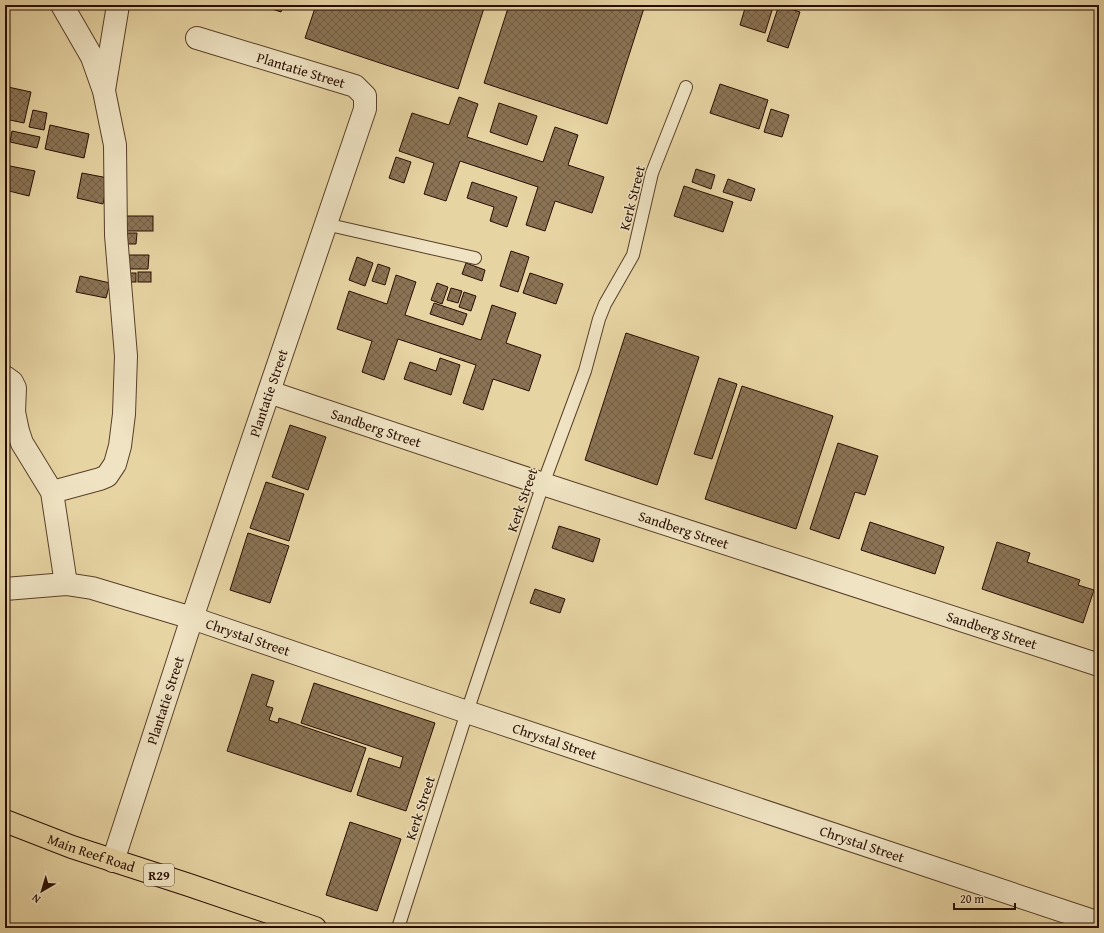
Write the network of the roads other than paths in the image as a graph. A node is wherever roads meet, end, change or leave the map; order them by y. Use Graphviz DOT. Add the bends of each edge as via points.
graph roads {
  1 [pos="62,5"];
  2 [pos="118,5"];
  3 [pos="197,38"];
  4 [pos="686,87"];
  5 [pos="104,91"];
  6 [pos="325,224"];
  7 [pos="475,258"];
  8 [pos="5,377"];
  9 [pos="269,392"];
  10 [pos="543,484"];
  11 [pos="52,492"];
  12 [pos="66,584"];
  13 [pos="5,589"];
  14 [pos="192,618"];
  15 [pos="1099,665"];
  16 [pos="467,712"];
  17 [pos="5,821"];
  18 [pos="114,861"];
  19 [pos="1098,923"];
  20 [pos="315,928"];
  21 [pos="398,928"];
  1 -- 5 [label="street" via="92,57"];
  2 -- 5 [label="street"];
  3 -- 6 [label="street, Plantatie Street" via="355,86 364,96 365,109"];
  4 -- 10 [label="lane, Kerk Street" via="652,173 633,255 599,319 585,371"];
  5 -- 11 [label="street" via="116,145 116,235 126,356 120,446 116,464 107,476"];
  6 -- 7 [label="lane"];
  6 -- 9 [label="street, Plantatie Street"];
  8 -- 11 [label="street" via="15,388 14,412 20,437"];
  9 -- 10 [label="street, Sandberg Street"];
  9 -- 14 [label="street, Plantatie Street"];
  10 -- 15 [label="street, Sandberg Street"];
  10 -- 16 [label="lane, Kerk Street"];
  11 -- 12 [label="street"];
  12 -- 13 [label="street, Chrystal Street"];
  12 -- 14 [label="street, Chrystal Street" via="98,590"];
  14 -- 16 [label="street, Chrystal Street"];
  14 -- 18 [label="street, Plantatie Street"];
  16 -- 19 [label="street, Chrystal Street"];
  16 -- 21 [label="lane, Kerk Street"];
  17 -- 18 [label="main road, Main Reef Road / R29"];
  18 -- 20 [label="main road, Main Reef Road / R29"];
}
